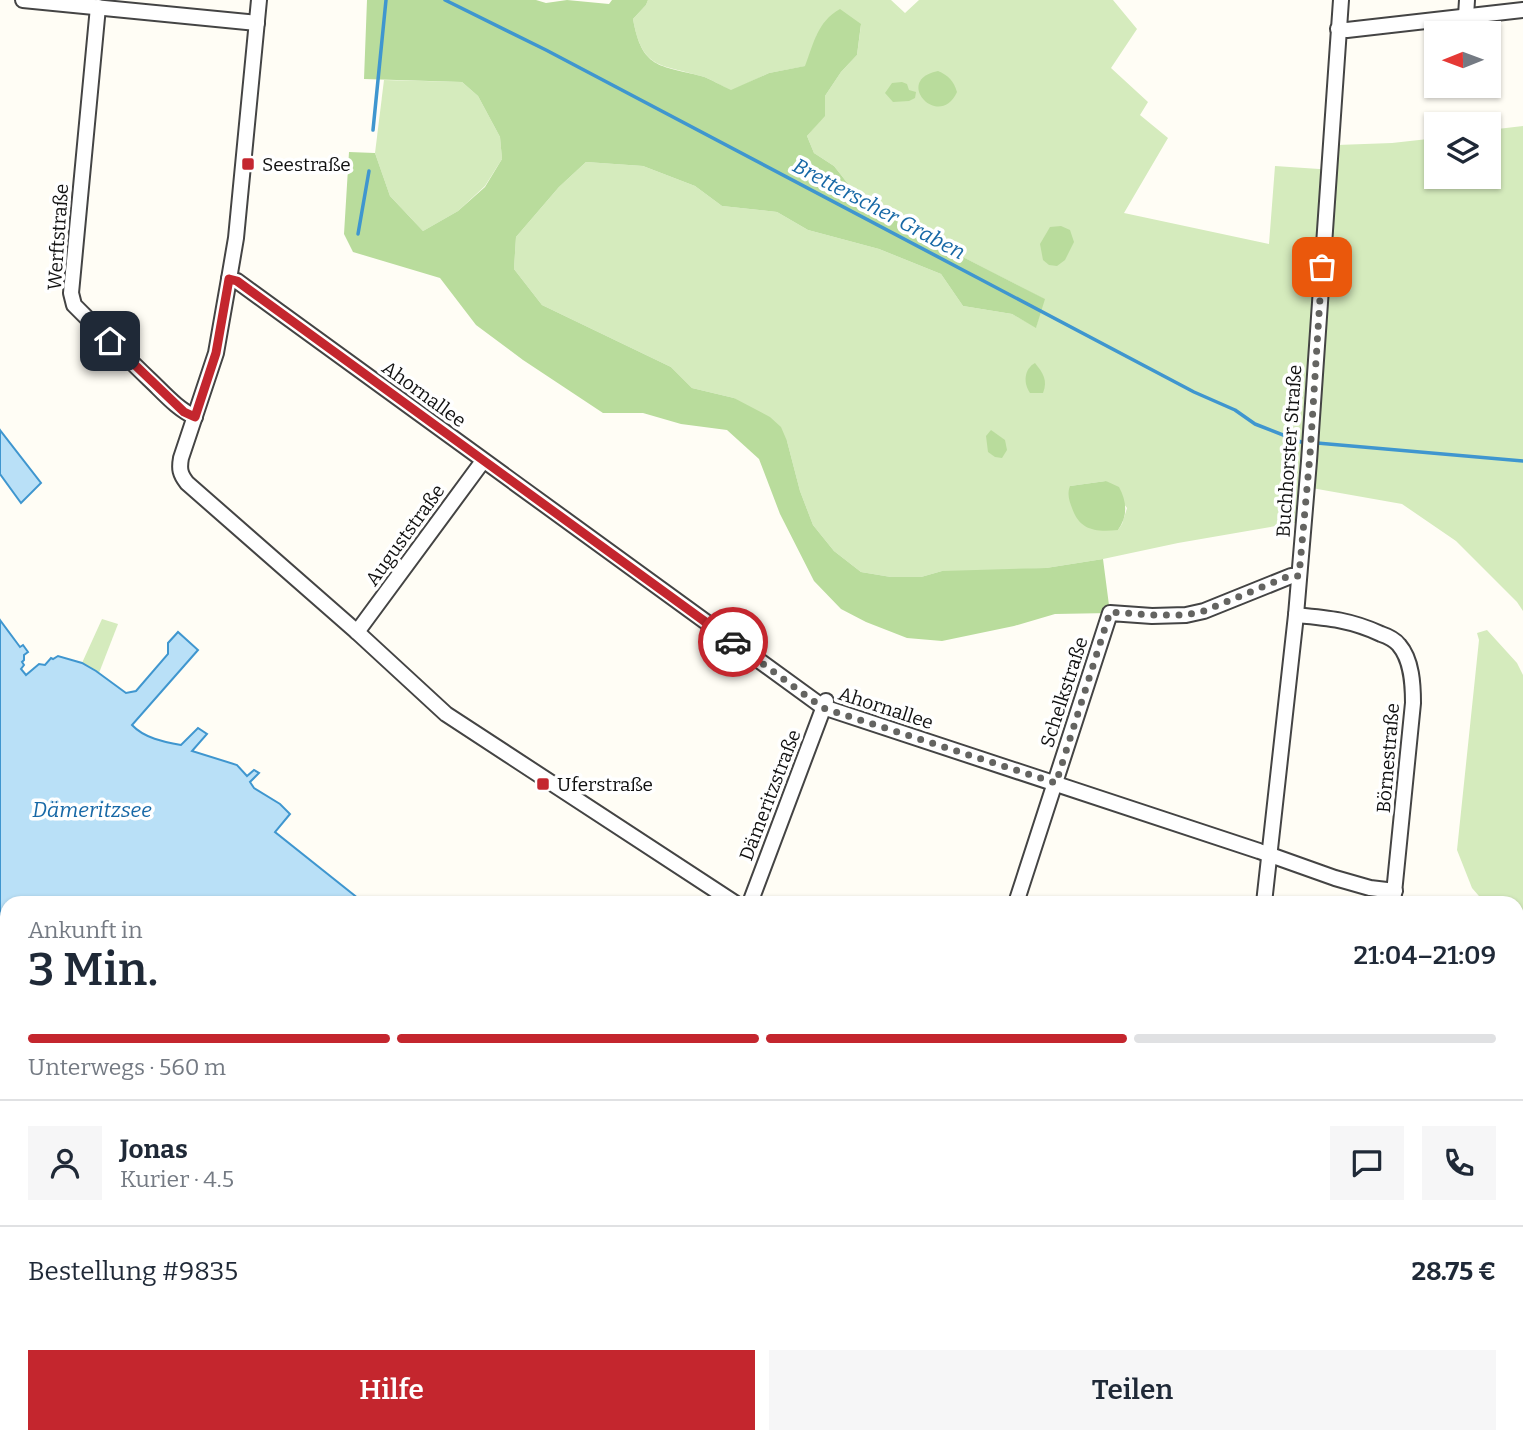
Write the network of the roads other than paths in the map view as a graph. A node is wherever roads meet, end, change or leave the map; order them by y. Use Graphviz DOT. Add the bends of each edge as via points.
graph roads {
  1 [pos="23,0"];
  2 [pos="259,0"];
  3 [pos="1341,0"];
  4 [pos="1466,0"];
  5 [pos="98,6"];
  6 [pos="1523,10"];
  7 [pos="1466,16"];
  8 [pos="257,23"];
  9 [pos="1339,29"];
  10 [pos="229,279"];
  11 [pos="195,417"];
  12 [pos="483,461"];
  13 [pos="1299,576"];
  14 [pos="1296,615"];
  15 [pos="357,632"];
  16 [pos="825,704"];
  17 [pos="1056,783"];
  18 [pos="1269,854"];
  19 [pos="724,896"];
  20 [pos="753,896"];
  21 [pos="1018,896"];
  22 [pos="1265,896"];
  23 [pos="1391,896"];
  24 [pos="1394,896"];
  1 -- 5 [label="street"];
  2 -- 8 [label="street"];
  3 -- 9 [label="street, Buchhorster Straße"];
  4 -- 7 [label="street"];
  5 -- 8 [label="street"];
  5 -- 11 [label="street, Werftstraße" via="72,300 153,383"];
  6 -- 7 [label="street"];
  7 -- 9 [label="street"];
  8 -- 10 [label="street"];
  9 -- 13 [label="street, Buchhorster Straße"];
  10 -- 11 [label="street" via="216,353"];
  10 -- 12 [label="street, Ahornallee"];
  11 -- 15 [label="street" via="179,468 187,483"];
  12 -- 15 [label="street, Auguststraße"];
  12 -- 16 [label="street, Ahornallee"];
  13 -- 14 [label="street, Buchhorster Straße"];
  13 -- 17 [label="street, Schelkstraße" via="1186,615 1110,612"];
  14 -- 18 [label="street, Buchhorster Straße"];
  14 -- 24 [label="street, Börnestraße" via="1341,619 1367,627 1399,645 1408,663 1413,703"];
  15 -- 19 [label="street" via="446,714"];
  16 -- 17 [label="street, Ahornallee"];
  16 -- 20 [label="street, Dämeritzstraße"];
  17 -- 18 [label="street, Ahornallee"];
  17 -- 21 [label="street, Schelkstraße"];
  18 -- 22 [label="street, Buchhorster Straße"];
  18 -- 23 [label="street, Ahornallee"];
}
